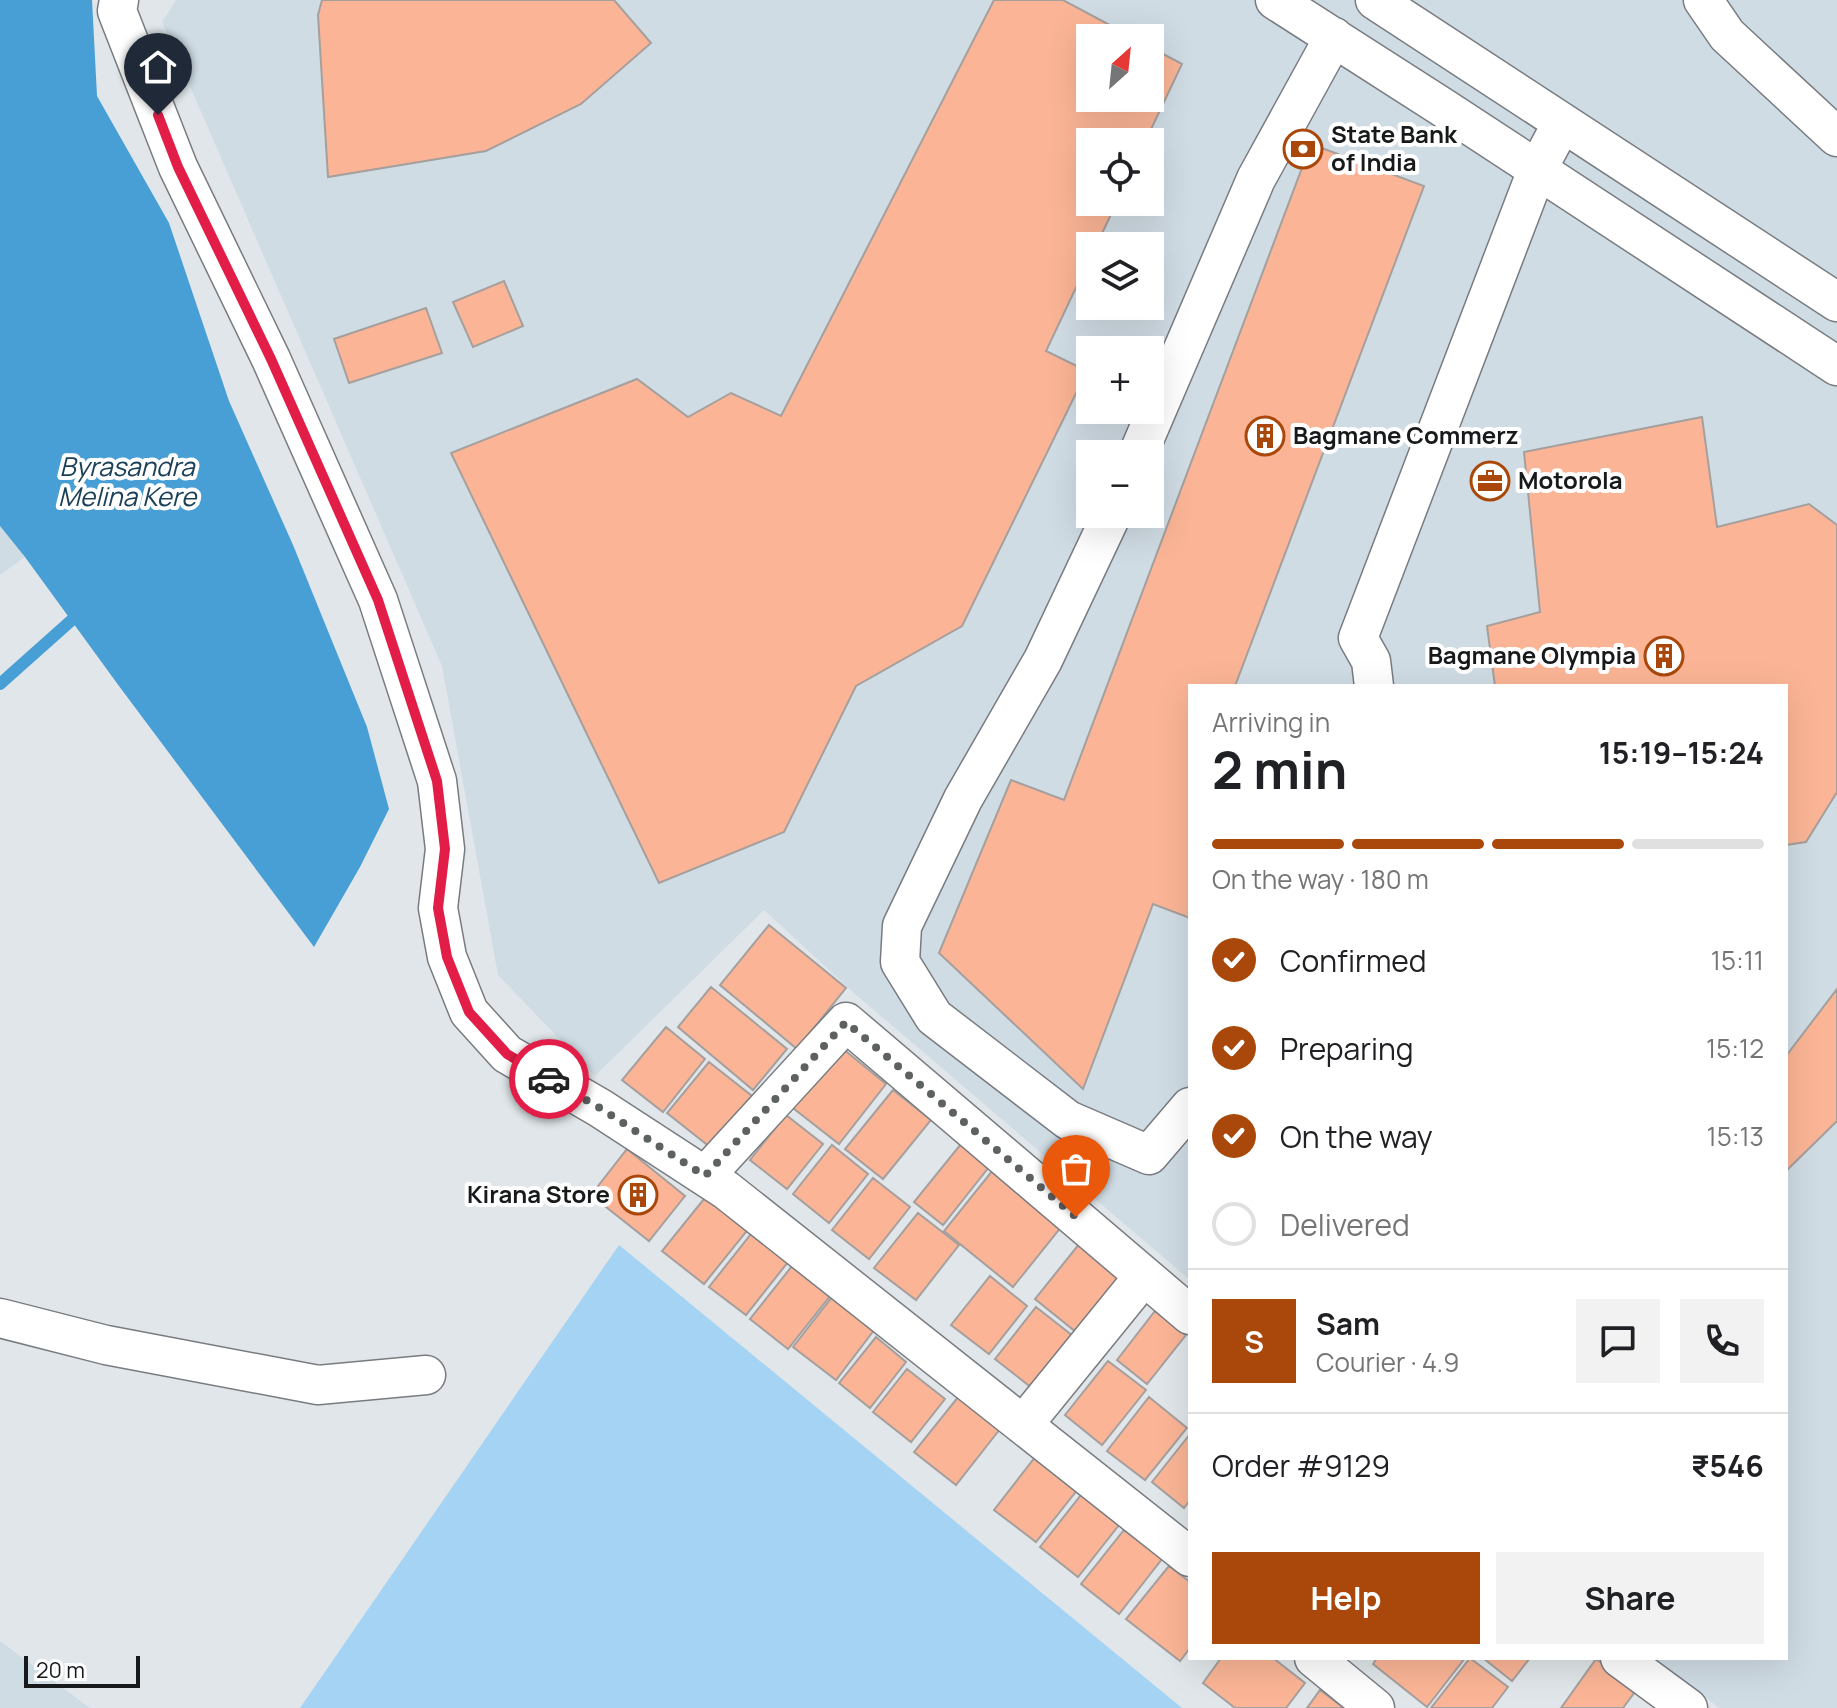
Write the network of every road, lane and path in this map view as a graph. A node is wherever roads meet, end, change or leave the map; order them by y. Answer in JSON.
{"nodes":[{"id":1,"x":119,"y":0,"type":"edge"},
{"id":2,"x":1275,"y":0,"type":"edge"},
{"id":3,"x":1375,"y":0,"type":"edge"},
{"id":4,"x":1703,"y":0,"type":"edge"},
{"id":5,"x":1334,"y":37,"type":"junction"},
{"id":6,"x":1562,"y":123,"type":"junction"},
{"id":7,"x":1837,"y":137,"type":"edge"},
{"id":8,"x":1537,"y":170,"type":"junction"},
{"id":9,"x":1837,"y":302,"type":"edge"},
{"id":10,"x":1837,"y":366,"type":"edge"},
{"id":11,"x":1144,"y":440,"type":"edge"},
{"id":12,"x":1105,"y":528,"type":"edge"},
{"id":13,"x":1374,"y":684,"type":"edge"},
{"id":14,"x":1188,"y":1109,"type":"edge"},
{"id":15,"x":705,"y":1176,"type":"junction"},
{"id":16,"x":1144,"y":1276,"type":"junction"},
{"id":17,"x":1188,"y":1313,"type":"edge"},
{"id":18,"x":0,"y":1318,"type":"edge"},
{"id":19,"x":426,"y":1375,"type":"dead end"},
{"id":20,"x":1023,"y":1425,"type":"junction"},
{"id":21,"x":1188,"y":1555,"type":"edge"},
{"id":22,"x":1316,"y":1660,"type":"edge"},
{"id":23,"x":1623,"y":1660,"type":"edge"},
{"id":24,"x":1375,"y":1708,"type":"edge"},
{"id":25,"x":1688,"y":1708,"type":"edge"}],
"edges":[{"from":1,"to":15,"type":"street"},
{"from":2,"to":5,"type":"street"},
{"from":3,"to":6,"type":"street"},
{"from":4,"to":7,"type":"street"},
{"from":5,"to":8,"type":"street"},
{"from":5,"to":11,"type":"street"},
{"from":6,"to":8,"type":"street"},
{"from":6,"to":9,"type":"street"},
{"from":8,"to":10,"type":"street"},
{"from":8,"to":13,"type":"street"},
{"from":12,"to":14,"type":"street"},
{"from":15,"to":16,"type":"street"},
{"from":15,"to":20,"type":"street"},
{"from":16,"to":17,"type":"street"},
{"from":16,"to":20,"type":"street"},
{"from":18,"to":19,"type":"street"},
{"from":20,"to":21,"type":"street"},
{"from":22,"to":24,"type":"street"},
{"from":23,"to":25,"type":"street"}]}
